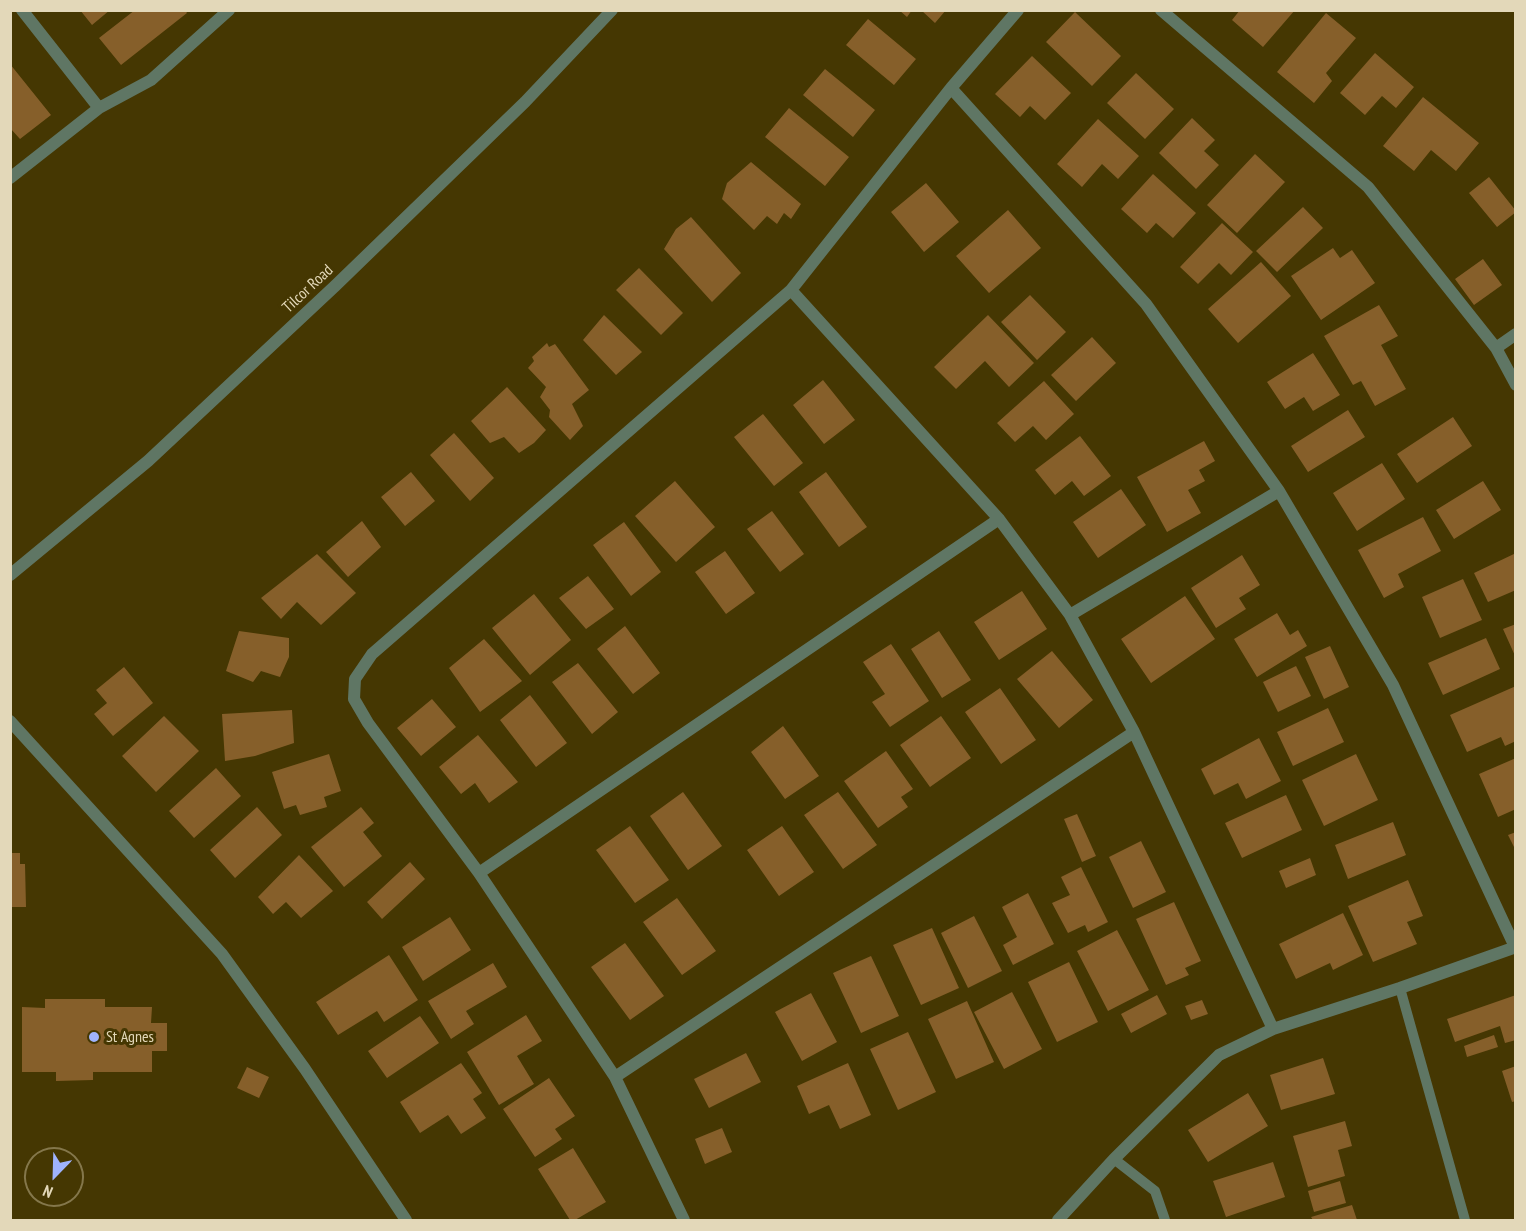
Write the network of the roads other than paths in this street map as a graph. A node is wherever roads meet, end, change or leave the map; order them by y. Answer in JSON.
{"nodes":[{"id":1,"x":22,"y":10,"type":"edge"},
{"id":2,"x":229,"y":10,"type":"edge"},
{"id":3,"x":612,"y":10,"type":"edge"},
{"id":4,"x":1018,"y":10,"type":"edge"},
{"id":5,"x":1161,"y":10,"type":"edge"},
{"id":6,"x":951,"y":88,"type":"junction"},
{"id":7,"x":99,"y":108,"type":"junction"},
{"id":8,"x":10,"y":178,"type":"edge"},
{"id":9,"x":791,"y":290,"type":"junction"},
{"id":10,"x":1515,"y":334,"type":"edge"},
{"id":11,"x":1496,"y":348,"type":"junction"},
{"id":12,"x":1515,"y":385,"type":"edge"},
{"id":13,"x":1279,"y":491,"type":"junction"},
{"id":14,"x":999,"y":519,"type":"junction"},
{"id":15,"x":10,"y":575,"type":"edge"},
{"id":16,"x":1070,"y":615,"type":"junction"},
{"id":17,"x":10,"y":721,"type":"edge"},
{"id":18,"x":1134,"y":732,"type":"junction"},
{"id":19,"x":479,"y":873,"type":"junction"},
{"id":20,"x":1515,"y":947,"type":"edge"},
{"id":21,"x":1400,"y":988,"type":"junction"},
{"id":22,"x":1273,"y":1029,"type":"junction"},
{"id":23,"x":615,"y":1077,"type":"junction"},
{"id":24,"x":1114,"y":1159,"type":"junction"},
{"id":25,"x":406,"y":1221,"type":"edge"},
{"id":26,"x":684,"y":1221,"type":"edge"},
{"id":27,"x":1058,"y":1221,"type":"edge"},
{"id":28,"x":1165,"y":1221,"type":"edge"},
{"id":29,"x":1465,"y":1221,"type":"edge"}],
"edges":[{"from":1,"to":7,"type":"street"},
{"from":2,"to":7,"type":"street"},
{"from":3,"to":15,"type":"street","name":"Tilcor Road"},
{"from":4,"to":6,"type":"street"},
{"from":5,"to":11,"type":"street"},
{"from":6,"to":9,"type":"street"},
{"from":6,"to":13,"type":"street"},
{"from":7,"to":8,"type":"street"},
{"from":9,"to":14,"type":"street"},
{"from":9,"to":19,"type":"street"},
{"from":10,"to":11,"type":"street"},
{"from":11,"to":12,"type":"street"},
{"from":13,"to":16,"type":"street"},
{"from":13,"to":20,"type":"street"},
{"from":14,"to":16,"type":"street"},
{"from":14,"to":19,"type":"street"},
{"from":16,"to":18,"type":"street"},
{"from":17,"to":25,"type":"street"},
{"from":18,"to":22,"type":"street"},
{"from":18,"to":23,"type":"street"},
{"from":19,"to":23,"type":"street"},
{"from":20,"to":21,"type":"street"},
{"from":21,"to":22,"type":"street"},
{"from":21,"to":29,"type":"lane"},
{"from":22,"to":24,"type":"street"},
{"from":23,"to":26,"type":"street"},
{"from":24,"to":27,"type":"street"},
{"from":24,"to":28,"type":"lane"}]}
